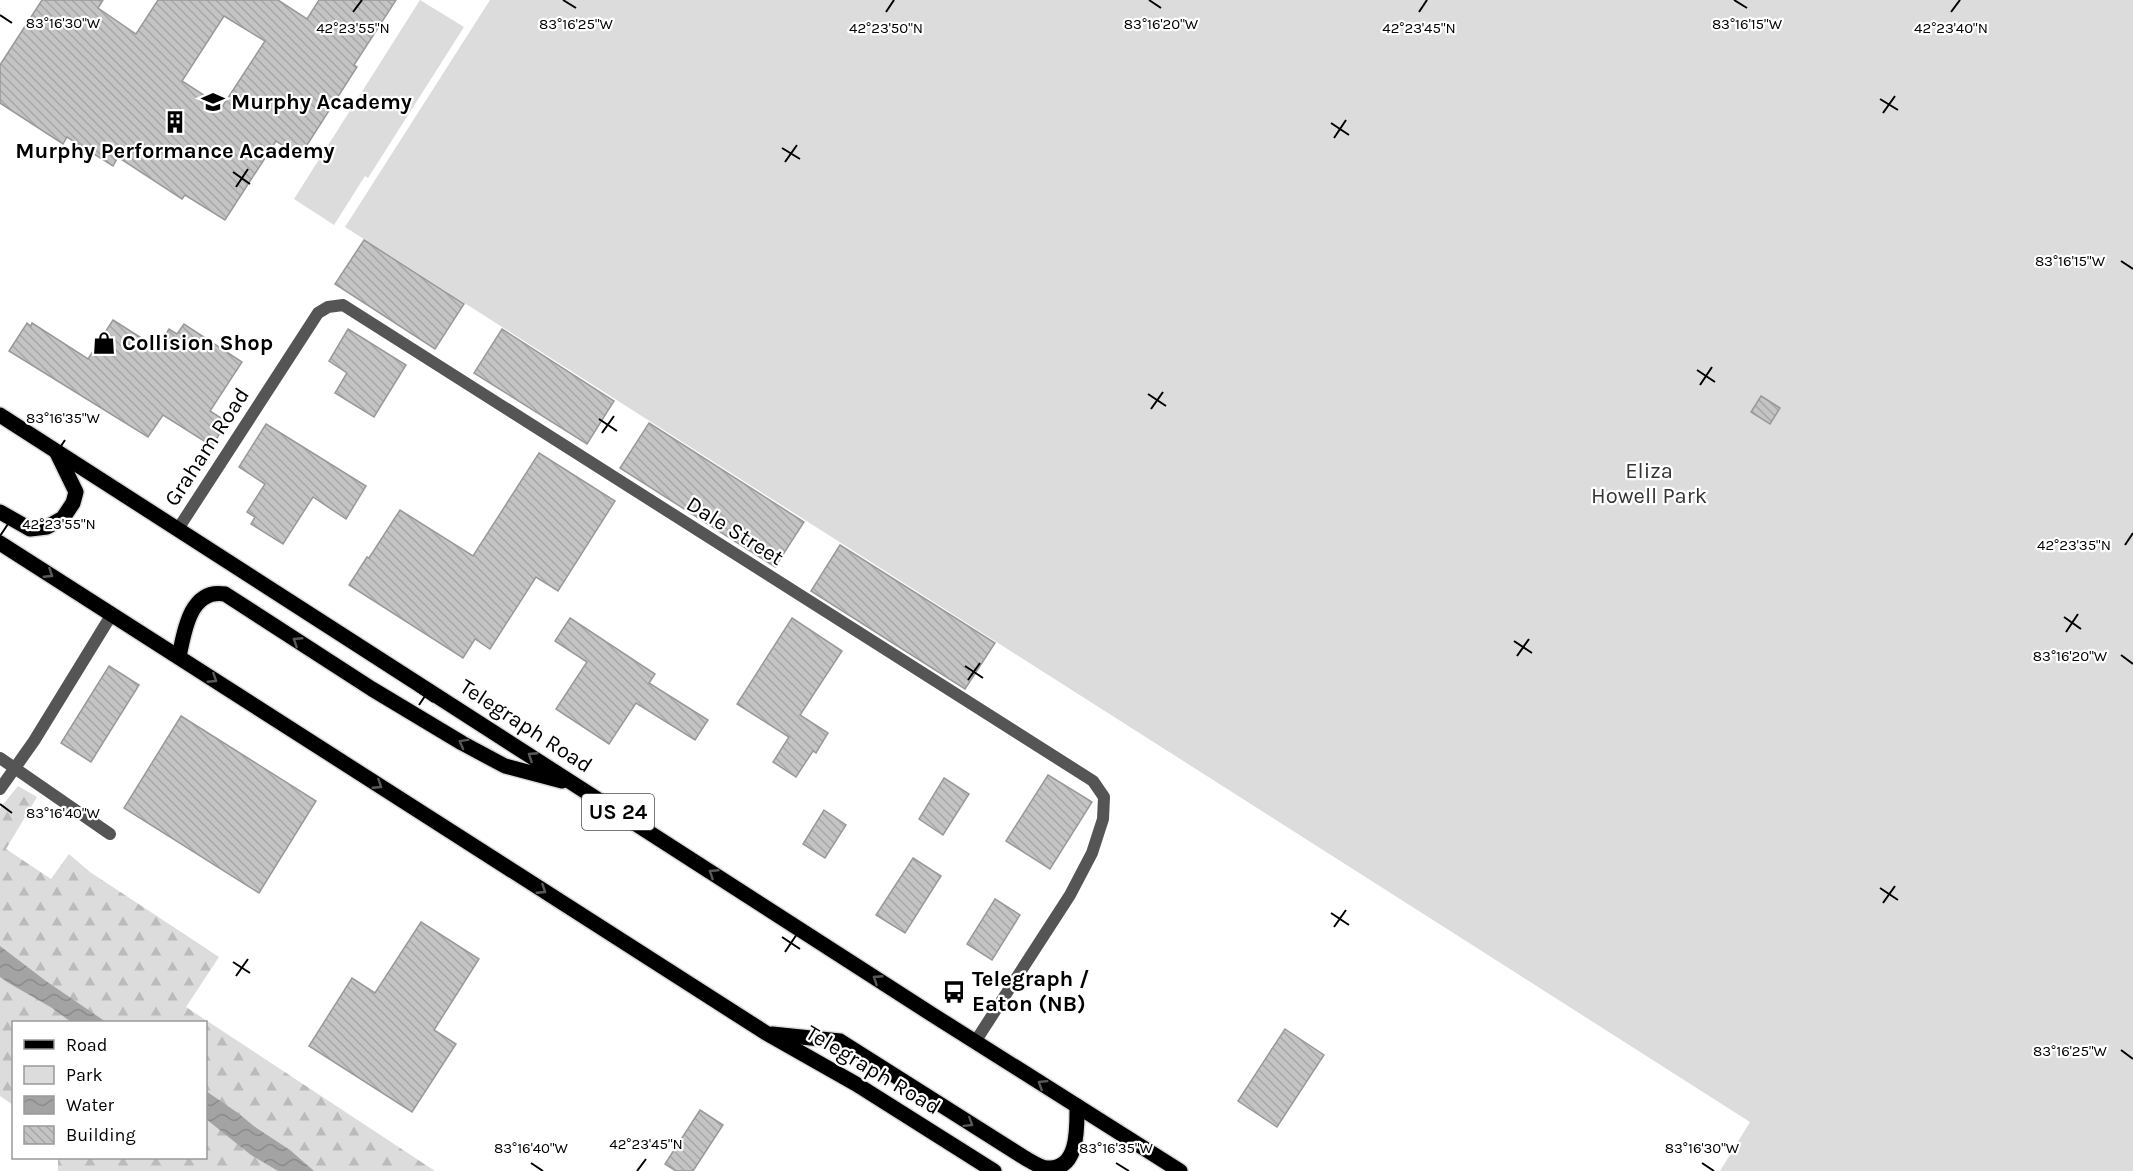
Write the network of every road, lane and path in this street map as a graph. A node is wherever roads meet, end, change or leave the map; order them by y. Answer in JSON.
{"nodes":[{"id":1,"x":328,"y":307,"type":"joint"},
{"id":2,"x":0,"y":416,"type":"edge"},
{"id":3,"x":57,"y":453,"type":"junction"},
{"id":4,"x":0,"y":512,"type":"edge"},
{"id":5,"x":178,"y":529,"type":"junction"},
{"id":6,"x":0,"y":543,"type":"edge"},
{"id":7,"x":112,"y":614,"type":"junction"},
{"id":8,"x":179,"y":657,"type":"junction"},
{"id":9,"x":0,"y":758,"type":"edge"},
{"id":10,"x":15,"y":768,"type":"junction"},
{"id":11,"x":576,"y":785,"type":"junction"},
{"id":12,"x":0,"y":789,"type":"edge"},
{"id":13,"x":110,"y":834,"type":"dead end"},
{"id":14,"x":766,"y":1033,"type":"junction"},
{"id":15,"x":975,"y":1042,"type":"junction"},
{"id":16,"x":1077,"y":1106,"type":"junction"},
{"id":17,"x":994,"y":1171,"type":"edge"},
{"id":18,"x":1180,"y":1171,"type":"edge"}],
"edges":[{"from":1,"to":5,"type":"street","name":"Graham Road"},
{"from":1,"to":15,"type":"street","name":"Dale Street"},
{"from":2,"to":3,"type":"main road","name":"Telegraph Road","number":"US 24"},
{"from":3,"to":4,"type":"main road"},
{"from":3,"to":5,"type":"main road","name":"Telegraph Road","number":"US 24"},
{"from":11,"to":5,"type":"main road","name":"Telegraph Road","number":"US 24","one_way":true},
{"from":6,"to":7,"type":"main road","name":"Telegraph Road","one_way":true},
{"from":7,"to":8,"type":"main road","name":"Telegraph Road"},
{"from":7,"to":10,"type":"street"},
{"from":11,"to":8,"type":"main road","one_way":true},
{"from":8,"to":14,"type":"main road","name":"Telegraph Road","one_way":true},
{"from":9,"to":10,"type":"street"},
{"from":10,"to":12,"type":"street"},
{"from":10,"to":13,"type":"street"},
{"from":15,"to":11,"type":"main road","name":"Telegraph Road","number":"US 24","one_way":true},
{"from":14,"to":16,"type":"main road","one_way":true},
{"from":14,"to":17,"type":"main road","name":"Telegraph Road"},
{"from":16,"to":15,"type":"main road","name":"Telegraph Road","number":"US 24","one_way":true},
{"from":16,"to":18,"type":"main road","name":"Telegraph Road","number":"US 24"}]}
